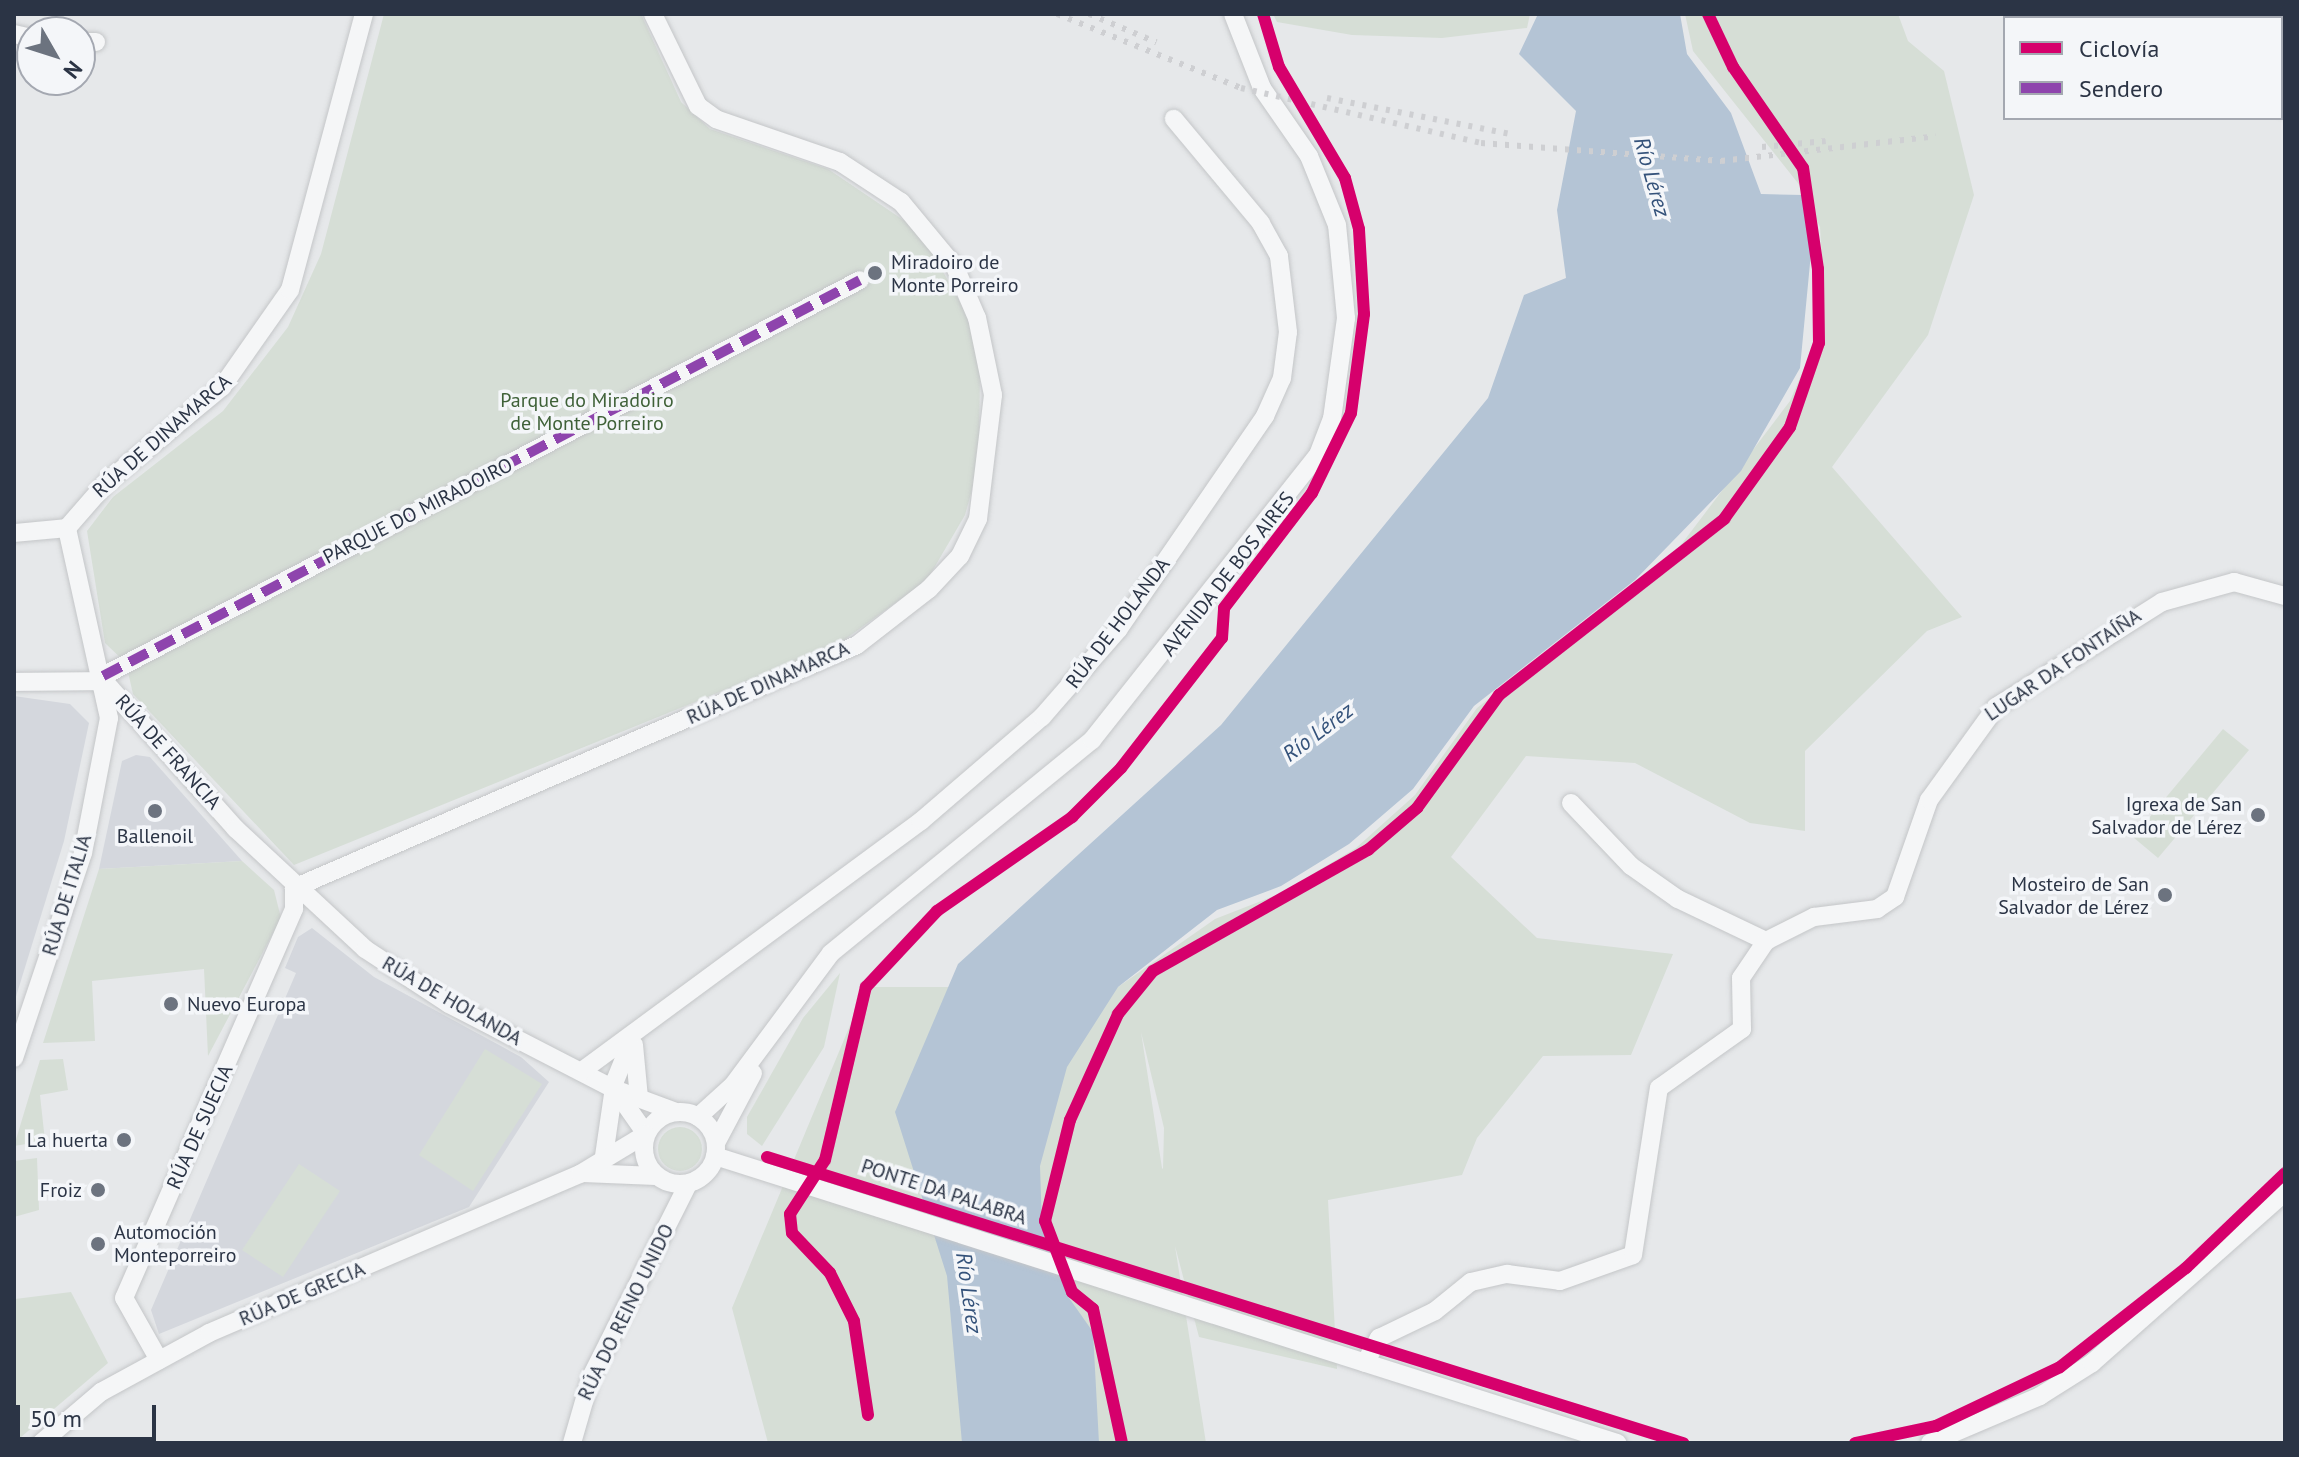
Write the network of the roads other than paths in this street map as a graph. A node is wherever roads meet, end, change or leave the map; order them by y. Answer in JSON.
{"nodes":[{"id":1,"x":364,"y":14,"type":"edge"},
{"id":2,"x":653,"y":14,"type":"edge"},
{"id":3,"x":1233,"y":14,"type":"edge"},
{"id":4,"x":1174,"y":119,"type":"dead end"},
{"id":5,"x":860,"y":280,"type":"dead end"},
{"id":6,"x":67,"y":528,"type":"junction"},
{"id":7,"x":14,"y":533,"type":"edge"},
{"id":8,"x":2285,"y":596,"type":"edge"},
{"id":9,"x":104,"y":678,"type":"junction"},
{"id":10,"x":14,"y":682,"type":"edge"},
{"id":11,"x":1571,"y":803,"type":"dead end"},
{"id":12,"x":294,"y":888,"type":"junction"},
{"id":13,"x":1766,"y":941,"type":"junction"},
{"id":14,"x":789,"y":1007,"type":"junction"},
{"id":15,"x":635,"y":1039,"type":"junction"},
{"id":16,"x":14,"y":1058,"type":"edge"},
{"id":17,"x":582,"y":1071,"type":"junction"},
{"id":18,"x":614,"y":1089,"type":"junction"},
{"id":19,"x":639,"y":1098,"type":"junction"},
{"id":20,"x":676,"y":1112,"type":"junction"},
{"id":21,"x":698,"y":1117,"type":"junction"},
{"id":22,"x":646,"y":1134,"type":"junction"},
{"id":23,"x":716,"y":1149,"type":"junction"},
{"id":24,"x":604,"y":1156,"type":"junction"},
{"id":25,"x":580,"y":1174,"type":"junction"},
{"id":26,"x":656,"y":1176,"type":"junction"},
{"id":27,"x":688,"y":1184,"type":"junction"},
{"id":28,"x":2285,"y":1192,"type":"edge"},
{"id":29,"x":159,"y":1360,"type":"junction"},
{"id":30,"x":1365,"y":1363,"type":"junction"},
{"id":31,"x":41,"y":1443,"type":"edge"},
{"id":32,"x":572,"y":1443,"type":"edge"},
{"id":33,"x":1617,"y":1443,"type":"edge"},
{"id":34,"x":1930,"y":1443,"type":"edge"}],
"edges":[{"from":1,"to":6,"type":"street","name":"RÚA DE DINAMARCA"},
{"from":2,"to":12,"type":"street","name":"RÚA DE DINAMARCA"},
{"from":3,"to":14,"type":"street","name":"AVENIDA DE BOS AIRES"},
{"from":4,"to":15,"type":"street","name":"RÚA DE HOLANDA"},
{"from":5,"to":9,"type":"street","name":"PARQUE DO MIRADOIRO"},
{"from":6,"to":7,"type":"street"},
{"from":6,"to":9,"type":"street"},
{"from":8,"to":13,"type":"street","name":"LUGAR DA FONTAÍÑA"},
{"from":9,"to":10,"type":"street","name":"RÚA DE FRANCIA"},
{"from":9,"to":12,"type":"street","name":"RÚA DE FRANCIA"},
{"from":9,"to":16,"type":"street","name":"RÚA DE ITALIA"},
{"from":11,"to":13,"type":"street"},
{"from":12,"to":17,"type":"street","name":"RÚA DE HOLANDA"},
{"from":12,"to":29,"type":"street","name":"RÚA DE SUECIA"},
{"from":13,"to":30,"type":"street","name":"LUGAR DA FONTAÍÑA"},
{"from":14,"to":21,"type":"street","name":"AVENIDA DE BOS AIRES"},
{"from":14,"to":23,"type":"street","name":"AVENIDA DE BOS AIRES"},
{"from":15,"to":17,"type":"street","name":"RÚA DE HOLANDA"},
{"from":15,"to":18,"type":"street","name":"RÚA DE HOLANDA"},
{"from":15,"to":19,"type":"street"},
{"from":17,"to":18,"type":"street","name":"RÚA DE HOLANDA"},
{"from":18,"to":19,"type":"street","name":"RÚA DE HOLANDA"},
{"from":18,"to":22,"type":"street","name":"RÚA DE HOLANDA"},
{"from":18,"to":24,"type":"street"},
{"from":19,"to":20,"type":"street","name":"RÚA DE HOLANDA"},
{"from":20,"to":21,"type":"street"},
{"from":20,"to":22,"type":"street"},
{"from":21,"to":23,"type":"street"},
{"from":22,"to":24,"type":"street","name":"RÚA DE GRECIA"},
{"from":22,"to":26,"type":"street"},
{"from":23,"to":27,"type":"street"},
{"from":23,"to":30,"type":"street","name":"PONTE DA PALABRA"},
{"from":24,"to":25,"type":"street","name":"RÚA DE GRECIA"},
{"from":25,"to":26,"type":"street","name":"RÚA DE GRECIA"},
{"from":25,"to":29,"type":"street","name":"RÚA DE GRECIA"},
{"from":26,"to":27,"type":"street"},
{"from":27,"to":32,"type":"street","name":"RÚA DO REINO UNIDO"},
{"from":28,"to":34,"type":"street"},
{"from":29,"to":31,"type":"street","name":"RÚA DE GRECIA"},
{"from":30,"to":33,"type":"street","name":"PONTE DA PALABRA"}]}
